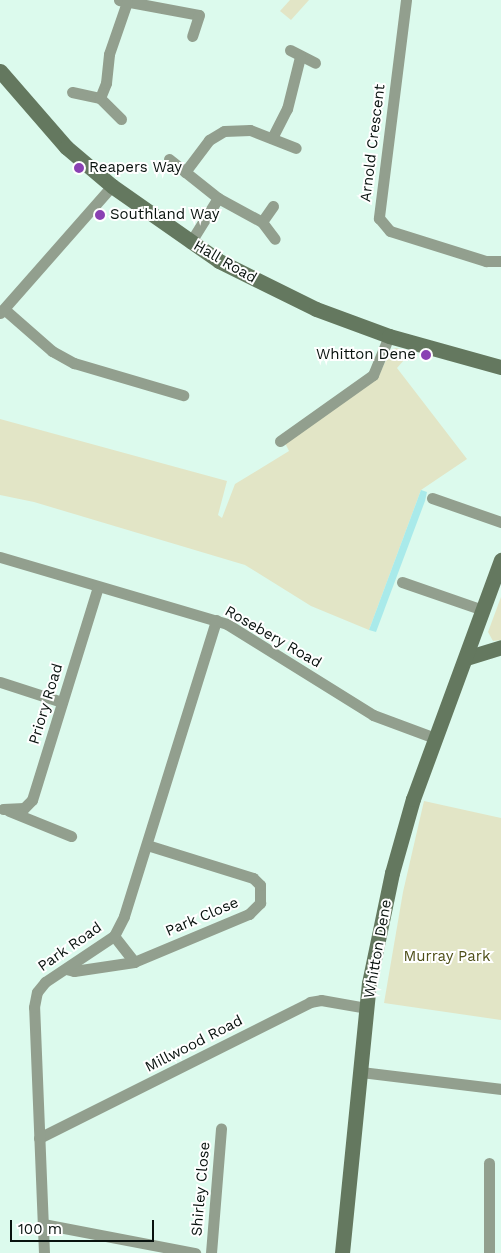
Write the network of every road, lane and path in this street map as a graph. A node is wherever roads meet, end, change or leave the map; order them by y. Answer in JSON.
{"nodes":[{"id":1,"x":406,"y":0,"type":"edge"},
{"id":2,"x":123,"y":1,"type":"edge"},
{"id":3,"x":192,"y":36,"type":"dead end"},
{"id":4,"x":290,"y":50,"type":"dead end"},
{"id":5,"x":300,"y":57,"type":"junction"},
{"id":6,"x":315,"y":63,"type":"dead end"},
{"id":7,"x":0,"y":71,"type":"edge"},
{"id":8,"x":72,"y":92,"type":"dead end"},
{"id":9,"x":100,"y":98,"type":"junction"},
{"id":10,"x":121,"y":119,"type":"dead end"},
{"id":11,"x":272,"y":138,"type":"junction"},
{"id":12,"x":296,"y":148,"type":"dead end"},
{"id":13,"x":168,"y":159,"type":"dead end"},
{"id":14,"x":185,"y":172,"type":"junction"},
{"id":15,"x":112,"y":186,"type":"junction"},
{"id":16,"x":218,"y":198,"type":"junction"},
{"id":17,"x":273,"y":206,"type":"dead end"},
{"id":18,"x":262,"y":222,"type":"junction"},
{"id":19,"x":275,"y":239,"type":"dead end"},
{"id":20,"x":190,"y":243,"type":"junction"},
{"id":21,"x":501,"y":262,"type":"edge"},
{"id":22,"x":2,"y":311,"type":"edge"},
{"id":23,"x":389,"y":336,"type":"junction"},
{"id":24,"x":501,"y":367,"type":"edge"},
{"id":25,"x":183,"y":395,"type":"dead end"},
{"id":26,"x":280,"y":441,"type":"dead end"},
{"id":27,"x":432,"y":498,"type":"dead end"},
{"id":28,"x":501,"y":522,"type":"edge"},
{"id":29,"x":0,"y":557,"type":"edge"},
{"id":30,"x":501,"y":560,"type":"edge"},
{"id":31,"x":402,"y":582,"type":"dead end"},
{"id":32,"x":98,"y":587,"type":"junction"},
{"id":33,"x":484,"y":610,"type":"junction"},
{"id":34,"x":216,"y":620,"type":"junction"},
{"id":35,"x":501,"y":647,"type":"edge"},
{"id":36,"x":466,"y":658,"type":"junction"},
{"id":37,"x":0,"y":682,"type":"edge"},
{"id":38,"x":62,"y":702,"type":"junction"},
{"id":39,"x":435,"y":738,"type":"junction"},
{"id":40,"x":2,"y":808,"type":"edge"},
{"id":41,"x":71,"y":836,"type":"dead end"},
{"id":42,"x":147,"y":845,"type":"junction"},
{"id":43,"x":114,"y":936,"type":"junction"},
{"id":44,"x":134,"y":962,"type":"junction"},
{"id":45,"x":66,"y":969,"type":"junction"},
{"id":46,"x":367,"y":1008,"type":"junction"},
{"id":47,"x":361,"y":1072,"type":"junction"},
{"id":48,"x":501,"y":1089,"type":"edge"},
{"id":49,"x":221,"y":1128,"type":"dead end"},
{"id":50,"x":39,"y":1138,"type":"junction"},
{"id":51,"x":489,"y":1163,"type":"dead end"},
{"id":52,"x":43,"y":1224,"type":"junction"},
{"id":53,"x":44,"y":1253,"type":"edge"},
{"id":54,"x":195,"y":1253,"type":"edge"},
{"id":55,"x":211,"y":1253,"type":"edge"},
{"id":56,"x":342,"y":1253,"type":"edge"},
{"id":57,"x":489,"y":1253,"type":"edge"}],
"edges":[{"from":1,"to":21,"type":"street","name":"Arnold Crescent"},
{"from":2,"to":3,"type":"street"},
{"from":2,"to":9,"type":"street"},
{"from":4,"to":5,"type":"street"},
{"from":5,"to":6,"type":"street"},
{"from":5,"to":11,"type":"street"},
{"from":7,"to":15,"type":"street","name":"Hall Road"},
{"from":8,"to":9,"type":"street"},
{"from":9,"to":10,"type":"street"},
{"from":11,"to":12,"type":"street"},
{"from":11,"to":14,"type":"street"},
{"from":13,"to":14,"type":"street"},
{"from":14,"to":16,"type":"street"},
{"from":15,"to":20,"type":"street","name":"Hall Road"},
{"from":15,"to":22,"type":"street"},
{"from":16,"to":18,"type":"street"},
{"from":16,"to":20,"type":"street"},
{"from":17,"to":18,"type":"street"},
{"from":18,"to":19,"type":"street"},
{"from":20,"to":23,"type":"street","name":"Hall Road"},
{"from":22,"to":25,"type":"street"},
{"from":23,"to":24,"type":"street","name":"Hall Road"},
{"from":23,"to":26,"type":"street"},
{"from":27,"to":28,"type":"street"},
{"from":29,"to":32,"type":"street","name":"Rosebery Road"},
{"from":30,"to":33,"type":"street","name":"Whitton Dene"},
{"from":31,"to":33,"type":"street"},
{"from":32,"to":34,"type":"street","name":"Rosebery Road"},
{"from":32,"to":38,"type":"street","name":"Priory Road"},
{"from":33,"to":36,"type":"street","name":"Whitton Dene"},
{"from":34,"to":39,"type":"street","name":"Rosebery Road"},
{"from":34,"to":42,"type":"street","name":"Park Road"},
{"from":35,"to":36,"type":"street"},
{"from":36,"to":39,"type":"street","name":"Whitton Dene"},
{"from":37,"to":38,"type":"street"},
{"from":38,"to":40,"type":"street","name":"Priory Road"},
{"from":39,"to":46,"type":"street","name":"Whitton Dene"},
{"from":40,"to":41,"type":"street"},
{"from":42,"to":43,"type":"street","name":"Park Road"},
{"from":42,"to":44,"type":"street","name":"Park Close"},
{"from":43,"to":44,"type":"street"},
{"from":43,"to":45,"type":"street","name":"Park Road"},
{"from":44,"to":45,"type":"street","name":"Park Close"},
{"from":45,"to":50,"type":"street","name":"Park Road"},
{"from":46,"to":47,"type":"street","name":"Whitton Dene"},
{"from":46,"to":50,"type":"street","name":"Millwood Road"},
{"from":47,"to":48,"type":"street"},
{"from":47,"to":56,"type":"street","name":"Whitton Dene"},
{"from":49,"to":55,"type":"street","name":"Shirley Close"},
{"from":50,"to":52,"type":"street","name":"Park Road"},
{"from":51,"to":57,"type":"street"},
{"from":52,"to":53,"type":"street","name":"Park Road"},
{"from":52,"to":54,"type":"street"}]}
